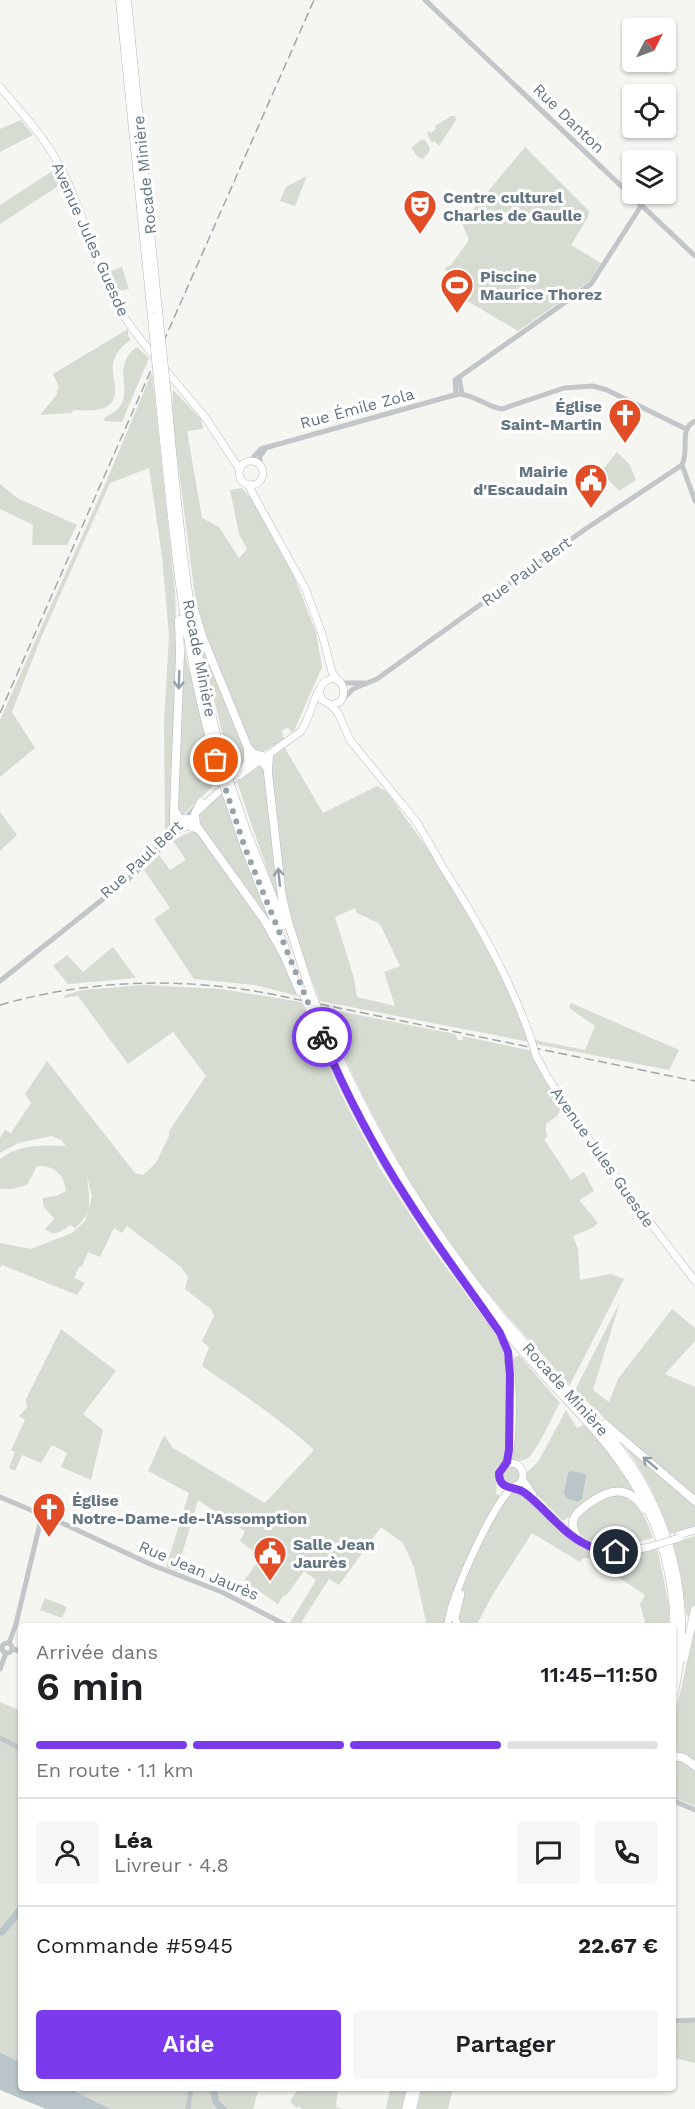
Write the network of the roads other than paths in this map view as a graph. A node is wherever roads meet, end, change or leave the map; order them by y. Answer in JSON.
{"nodes":[{"id":1,"x":120,"y":0,"type":"edge"},
{"id":2,"x":127,"y":0,"type":"edge"},
{"id":3,"x":425,"y":0,"type":"edge"},
{"id":4,"x":0,"y":87,"type":"edge"},
{"id":5,"x":641,"y":206,"type":"junction"},
{"id":6,"x":695,"y":256,"type":"edge"},
{"id":7,"x":155,"y":314,"type":"junction"},
{"id":8,"x":459,"y":395,"type":"junction"},
{"id":9,"x":163,"y":399,"type":"junction"},
{"id":10,"x":695,"y":421,"type":"edge"},
{"id":11,"x":686,"y":429,"type":"junction"},
{"id":12,"x":266,"y":447,"type":"junction"},
{"id":13,"x":226,"y":448,"type":"junction"},
{"id":14,"x":248,"y":462,"type":"junction"},
{"id":15,"x":260,"y":465,"type":"junction"},
{"id":16,"x":682,"y":465,"type":"junction"},
{"id":17,"x":240,"y":470,"type":"junction"},
{"id":18,"x":259,"y":483,"type":"junction"},
{"id":19,"x":248,"y":485,"type":"junction"},
{"id":20,"x":695,"y":501,"type":"edge"},
{"id":21,"x":260,"y":506,"type":"junction"},
{"id":22,"x":182,"y":555,"type":"junction"},
{"id":23,"x":178,"y":580,"type":"junction"},
{"id":24,"x":327,"y":652,"type":"junction"},
{"id":25,"x":339,"y":682,"type":"junction"},
{"id":26,"x":372,"y":682,"type":"junction"},
{"id":27,"x":323,"y":683,"type":"junction"},
{"id":28,"x":320,"y":691,"type":"junction"},
{"id":29,"x":343,"y":699,"type":"junction"},
{"id":30,"x":328,"y":704,"type":"junction"},
{"id":31,"x":310,"y":711,"type":"junction"},
{"id":32,"x":248,"y":748,"type":"junction"},
{"id":33,"x":357,"y":750,"type":"junction"},
{"id":34,"x":259,"y":759,"type":"junction"},
{"id":35,"x":223,"y":771,"type":"junction"},
{"id":36,"x":240,"y":775,"type":"junction"},
{"id":37,"x":201,"y":802,"type":"junction"},
{"id":38,"x":174,"y":810,"type":"junction"},
{"id":39,"x":185,"y":822,"type":"junction"},
{"id":40,"x":200,"y":831,"type":"junction"},
{"id":41,"x":0,"y":981,"type":"edge"},
{"id":42,"x":305,"y":992,"type":"junction"},
{"id":43,"x":312,"y":1009,"type":"junction"},
{"id":44,"x":695,"y":1281,"type":"edge"},
{"id":45,"x":467,"y":1285,"type":"junction"},
{"id":46,"x":564,"y":1387,"type":"junction"},
{"id":47,"x":506,"y":1464,"type":"junction"},
{"id":48,"x":523,"y":1480,"type":"junction"},
{"id":49,"x":501,"y":1484,"type":"junction"},
{"id":50,"x":513,"y":1488,"type":"junction"},
{"id":51,"x":0,"y":1497,"type":"edge"},
{"id":52,"x":695,"y":1501,"type":"edge"},
{"id":53,"x":493,"y":1511,"type":"junction"},
{"id":54,"x":42,"y":1515,"type":"junction"},
{"id":55,"x":695,"y":1532,"type":"edge"},
{"id":56,"x":576,"y":1535,"type":"junction"},
{"id":57,"x":648,"y":1545,"type":"junction"},
{"id":58,"x":664,"y":1554,"type":"junction"},
{"id":59,"x":473,"y":1556,"type":"junction"},
{"id":60,"x":695,"y":1610,"type":"edge"},
{"id":61,"x":282,"y":1623,"type":"edge"},
{"id":62,"x":447,"y":1623,"type":"edge"},
{"id":63,"x":457,"y":1623,"type":"edge"},
{"id":64,"x":674,"y":1623,"type":"edge"},
{"id":65,"x":10,"y":1646,"type":"junction"},
{"id":66,"x":18,"y":1650,"type":"edge"},
{"id":67,"x":6,"y":1653,"type":"junction"},
{"id":68,"x":0,"y":1669,"type":"edge"},
{"id":69,"x":676,"y":1680,"type":"edge"},
{"id":70,"x":676,"y":1691,"type":"edge"},
{"id":71,"x":0,"y":1738,"type":"edge"},
{"id":72,"x":18,"y":1747,"type":"edge"},
{"id":73,"x":676,"y":1756,"type":"edge"},
{"id":74,"x":695,"y":1766,"type":"edge"},
{"id":75,"x":676,"y":1804,"type":"edge"},
{"id":76,"x":695,"y":1810,"type":"edge"},
{"id":77,"x":695,"y":2020,"type":"edge"},
{"id":78,"x":676,"y":2021,"type":"edge"},
{"id":79,"x":191,"y":2091,"type":"edge"},
{"id":80,"x":410,"y":2091,"type":"edge"},
{"id":81,"x":416,"y":2091,"type":"edge"},
{"id":82,"x":188,"y":2109,"type":"edge"},
{"id":83,"x":406,"y":2109,"type":"edge"},
{"id":84,"x":412,"y":2109,"type":"edge"}],
"edges":[{"from":1,"to":7,"type":"highway","name":"Rocade Minière"},
{"from":2,"to":7,"type":"highway","name":"Rocade Minière"},
{"from":3,"to":5,"type":"street","name":"Rue Danton"},
{"from":4,"to":13,"type":"main road","name":"Avenue Jules Guesde"},
{"from":5,"to":6,"type":"street","name":"Rue Danton"},
{"from":5,"to":8,"type":"street"},
{"from":7,"to":9,"type":"highway","name":"Rocade Minière","bridge":true},
{"from":8,"to":11,"type":"street"},
{"from":8,"to":12,"type":"street","name":"Rue Émile Zola"},
{"from":9,"to":22,"type":"highway","name":"Rocade Minière"},
{"from":9,"to":23,"type":"highway","name":"Rocade Minière"},
{"from":10,"to":11,"type":"street"},
{"from":11,"to":16,"type":"street"},
{"from":12,"to":14,"type":"street","name":"Rue Émile Zola"},
{"from":12,"to":15,"type":"street"},
{"from":13,"to":14,"type":"main road","name":"Avenue Jules Guesde"},
{"from":13,"to":17,"type":"main road","name":"Avenue Jules Guesde"},
{"from":14,"to":15,"type":"main road"},
{"from":14,"to":17,"type":"main road"},
{"from":15,"to":18,"type":"main road"},
{"from":16,"to":20,"type":"street"},
{"from":16,"to":26,"type":"street","name":"Rue Paul Bert"},
{"from":17,"to":19,"type":"main road"},
{"from":18,"to":19,"type":"main road"},
{"from":18,"to":21,"type":"main road"},
{"from":19,"to":21,"type":"main road"},
{"from":21,"to":24,"type":"main road"},
{"from":22,"to":32,"type":"highway"},
{"from":22,"to":35,"type":"highway","name":"Rocade Minière"},
{"from":23,"to":35,"type":"highway","name":"Rocade Minière"},
{"from":23,"to":38,"type":"highway","one_way":true},
{"from":24,"to":25,"type":"main road"},
{"from":24,"to":27,"type":"main road"},
{"from":25,"to":26,"type":"street"},
{"from":25,"to":27,"type":"main road"},
{"from":25,"to":29,"type":"main road"},
{"from":26,"to":29,"type":"street","name":"Rue Paul Bert"},
{"from":27,"to":28,"type":"main road"},
{"from":28,"to":30,"type":"main road"},
{"from":28,"to":31,"type":"main road","name":"Rue Paul Bert"},
{"from":29,"to":30,"type":"main road"},
{"from":29,"to":33,"type":"main road","name":"Avenue Jules Guesde"},
{"from":30,"to":31,"type":"main road"},
{"from":30,"to":33,"type":"main road","name":"Avenue Jules Guesde"},
{"from":31,"to":34,"type":"main road","name":"Rue Paul Bert"},
{"from":32,"to":34,"type":"highway"},
{"from":32,"to":34,"type":"highway"},
{"from":33,"to":44,"type":"main road","name":"Avenue Jules Guesde","bridge":true},
{"from":34,"to":36,"type":"highway"},
{"from":34,"to":36,"type":"main road","name":"Rue Paul Bert"},
{"from":34,"to":37,"type":"main road","name":"Rue Paul Bert"},
{"from":42,"to":34,"type":"highway","one_way":true},
{"from":35,"to":42,"type":"highway","name":"Rocade Minière","bridge":true},
{"from":36,"to":39,"type":"main road","name":"Rue Paul Bert"},
{"from":37,"to":39,"type":"highway"},
{"from":37,"to":39,"type":"street","name":"Rue Paul Bert"},
{"from":38,"to":39,"type":"highway"},
{"from":38,"to":39,"type":"highway"},
{"from":39,"to":40,"type":"highway"},
{"from":39,"to":40,"type":"highway"},
{"from":39,"to":41,"type":"street","name":"Rue Paul Bert"},
{"from":40,"to":42,"type":"highway"},
{"from":42,"to":43,"type":"highway","name":"Rocade Minière","bridge":true},
{"from":43,"to":45,"type":"highway","name":"Rocade Minière"},
{"from":43,"to":46,"type":"highway","name":"Rocade Minière"},
{"from":45,"to":47,"type":"highway"},
{"from":45,"to":58,"type":"highway","name":"Rocade Minière"},
{"from":52,"to":46,"type":"highway","one_way":true},
{"from":46,"to":69,"type":"highway","name":"Rocade Minière"},
{"from":47,"to":48,"type":"main road"},
{"from":47,"to":49,"type":"main road"},
{"from":48,"to":50,"type":"main road"},
{"from":48,"to":56,"type":"main road"},
{"from":49,"to":50,"type":"main road"},
{"from":49,"to":53,"type":"main road"},
{"from":50,"to":53,"type":"main road"},
{"from":50,"to":57,"type":"main road"},
{"from":51,"to":54,"type":"street","name":"Rue Jean Jaurès"},
{"from":53,"to":59,"type":"main road"},
{"from":54,"to":61,"type":"street","name":"Rue Jean Jaurès"},
{"from":54,"to":65,"type":"street"},
{"from":55,"to":57,"type":"main road","bridge":true},
{"from":56,"to":57,"type":"main road"},
{"from":56,"to":58,"type":"highway"},
{"from":58,"to":64,"type":"highway","name":"Rocade Minière"},
{"from":59,"to":62,"type":"main road"},
{"from":59,"to":63,"type":"main road"},
{"from":60,"to":70,"type":"highway"},
{"from":65,"to":66,"type":"street"},
{"from":65,"to":67,"type":"street"},
{"from":65,"to":67,"type":"street"},
{"from":67,"to":68,"type":"street"},
{"from":71,"to":72,"type":"street"},
{"from":73,"to":74,"type":"highway"},
{"from":75,"to":76,"type":"street"},
{"from":77,"to":78,"type":"street"},
{"from":79,"to":82,"type":"street"},
{"from":80,"to":83,"type":"highway"},
{"from":81,"to":84,"type":"highway"}]}
